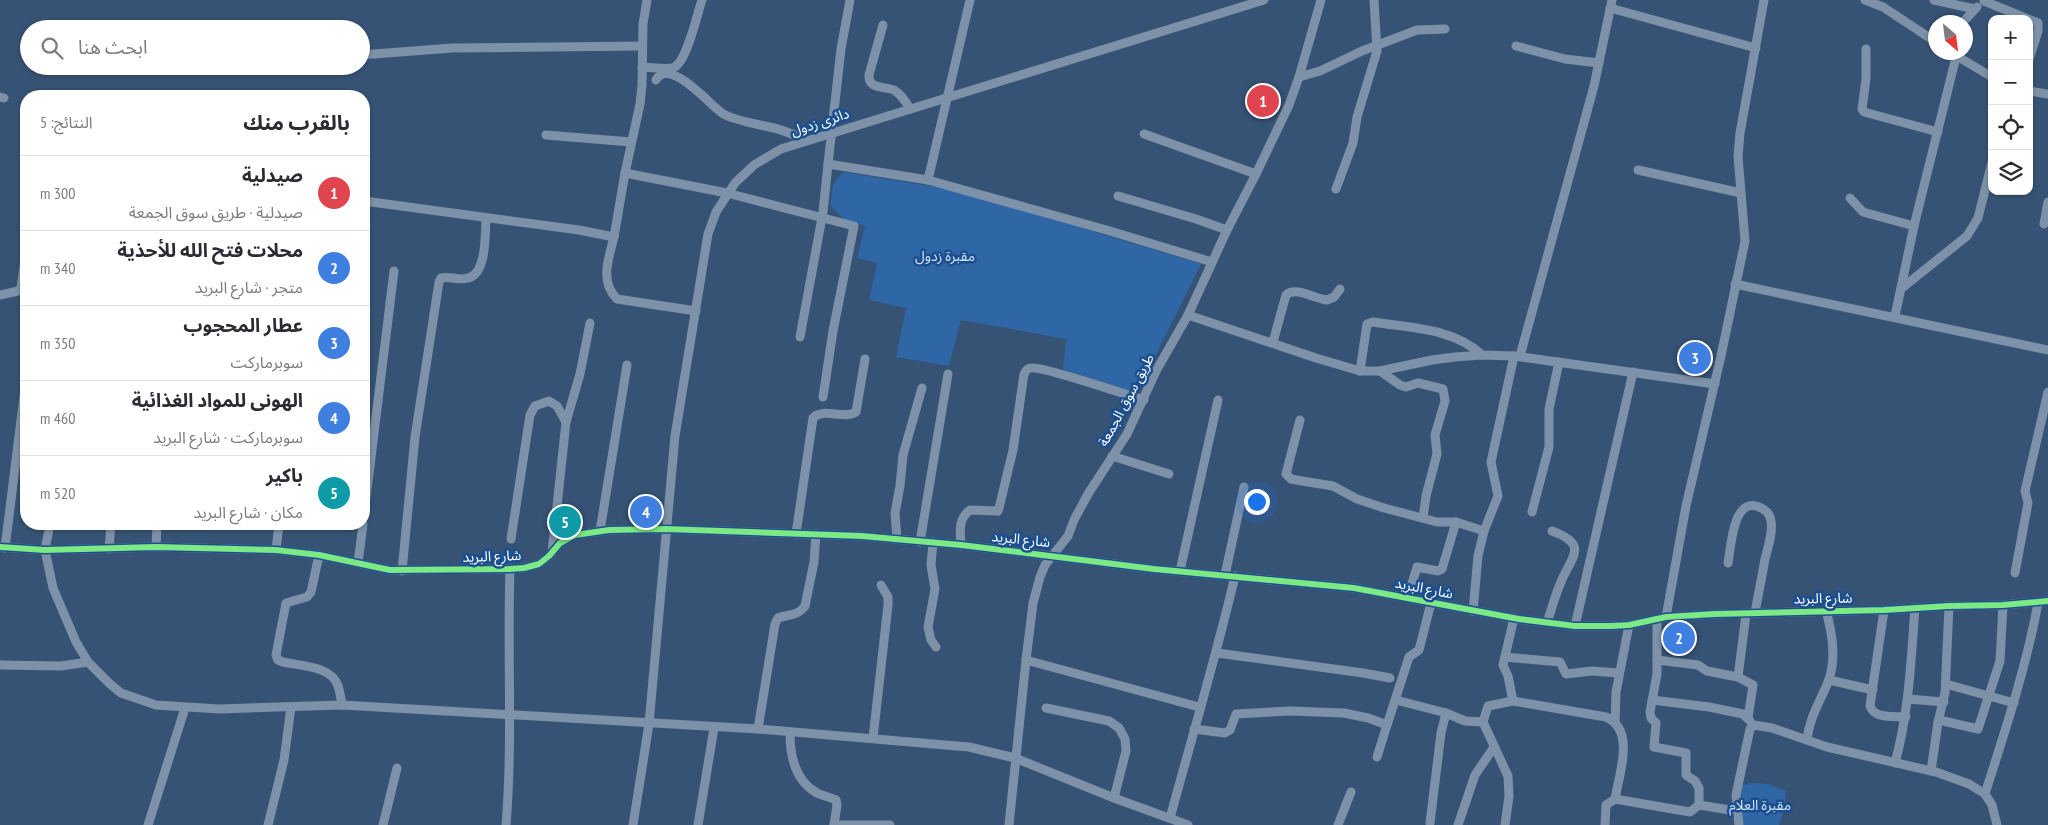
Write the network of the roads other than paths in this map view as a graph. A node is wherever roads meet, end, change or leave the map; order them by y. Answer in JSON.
{"nodes":[{"id":1,"x":647,"y":0,"type":"edge"},
{"id":2,"x":702,"y":0,"type":"edge"},
{"id":3,"x":850,"y":0,"type":"edge"},
{"id":4,"x":970,"y":0,"type":"edge"},
{"id":5,"x":1264,"y":0,"type":"edge"},
{"id":6,"x":1321,"y":0,"type":"edge"},
{"id":7,"x":1374,"y":0,"type":"edge"},
{"id":8,"x":1764,"y":0,"type":"edge"},
{"id":9,"x":1864,"y":0,"type":"edge"},
{"id":10,"x":1934,"y":0,"type":"edge"},
{"id":11,"x":1984,"y":1,"type":"edge"},
{"id":12,"x":1880,"y":3,"type":"edge"},
{"id":13,"x":1611,"y":4,"type":"edge"},
{"id":14,"x":1975,"y":9,"type":"junction"},
{"id":15,"x":1969,"y":15,"type":"edge"},
{"id":16,"x":2018,"y":15,"type":"edge"},
{"id":17,"x":2033,"y":21,"type":"edge"},
{"id":18,"x":883,"y":25,"type":"dead end"},
{"id":19,"x":1445,"y":29,"type":"dead end"},
{"id":20,"x":1928,"y":36,"type":"edge"},
{"id":21,"x":1378,"y":45,"type":"junction"},
{"id":22,"x":642,"y":46,"type":"junction"},
{"id":23,"x":1516,"y":46,"type":"dead end"},
{"id":24,"x":2033,"y":47,"type":"edge"},
{"id":25,"x":1756,"y":48,"type":"junction"},
{"id":26,"x":1866,"y":49,"type":"dead end"},
{"id":27,"x":370,"y":54,"type":"edge"},
{"id":28,"x":1952,"y":60,"type":"edge"},
{"id":29,"x":1962,"y":60,"type":"edge"},
{"id":30,"x":1600,"y":63,"type":"junction"},
{"id":31,"x":642,"y":67,"type":"junction"},
{"id":32,"x":1988,"y":75,"type":"edge"},
{"id":33,"x":1299,"y":77,"type":"junction"},
{"id":34,"x":656,"y":80,"type":"dead end"},
{"id":35,"x":2033,"y":92,"type":"edge"},
{"id":36,"x":2048,"y":94,"type":"edge"},
{"id":37,"x":948,"y":97,"type":"junction"},
{"id":38,"x":910,"y":109,"type":"junction"},
{"id":39,"x":832,"y":132,"type":"junction"},
{"id":40,"x":1938,"y":132,"type":"junction"},
{"id":41,"x":1144,"y":134,"type":"dead end"},
{"id":42,"x":546,"y":136,"type":"dead end"},
{"id":43,"x":807,"y":140,"type":"junction"},
{"id":44,"x":631,"y":142,"type":"junction"},
{"id":45,"x":828,"y":164,"type":"junction"},
{"id":46,"x":1638,"y":170,"type":"dead end"},
{"id":47,"x":625,"y":173,"type":"junction"},
{"id":48,"x":1256,"y":174,"type":"junction"},
{"id":49,"x":1988,"y":178,"type":"edge"},
{"id":50,"x":928,"y":180,"type":"junction"},
{"id":51,"x":1336,"y":189,"type":"dead end"},
{"id":52,"x":727,"y":193,"type":"junction"},
{"id":53,"x":1741,"y":193,"type":"junction"},
{"id":54,"x":1118,"y":196,"type":"dead end"},
{"id":55,"x":1850,"y":198,"type":"dead end"},
{"id":56,"x":370,"y":202,"type":"edge"},
{"id":57,"x":2048,"y":202,"type":"edge"},
{"id":58,"x":486,"y":218,"type":"junction"},
{"id":59,"x":822,"y":218,"type":"junction"},
{"id":60,"x":2044,"y":224,"type":"dead end"},
{"id":61,"x":1914,"y":226,"type":"junction"},
{"id":62,"x":1227,"y":230,"type":"junction"},
{"id":63,"x":614,"y":237,"type":"junction"},
{"id":64,"x":1212,"y":262,"type":"junction"},
{"id":65,"x":394,"y":271,"type":"dead end"},
{"id":66,"x":1735,"y":284,"type":"junction"},
{"id":67,"x":1902,"y":288,"type":"junction"},
{"id":68,"x":20,"y":289,"type":"edge"},
{"id":69,"x":1340,"y":289,"type":"dead end"},
{"id":70,"x":0,"y":295,"type":"edge"},
{"id":71,"x":696,"y":311,"type":"junction"},
{"id":72,"x":1188,"y":315,"type":"junction"},
{"id":73,"x":1895,"y":316,"type":"junction"},
{"id":74,"x":590,"y":323,"type":"dead end"},
{"id":75,"x":800,"y":337,"type":"dead end"},
{"id":76,"x":1274,"y":342,"type":"junction"},
{"id":77,"x":2048,"y":350,"type":"edge"},
{"id":78,"x":1482,"y":355,"type":"junction"},
{"id":79,"x":1516,"y":356,"type":"junction"},
{"id":80,"x":865,"y":359,"type":"dead end"},
{"id":81,"x":1559,"y":362,"type":"junction"},
{"id":82,"x":627,"y":365,"type":"dead end"},
{"id":83,"x":1360,"y":371,"type":"junction"},
{"id":84,"x":1380,"y":371,"type":"junction"},
{"id":85,"x":1633,"y":372,"type":"junction"},
{"id":86,"x":948,"y":374,"type":"dead end"},
{"id":87,"x":1715,"y":384,"type":"junction"},
{"id":88,"x":922,"y":388,"type":"dead end"},
{"id":89,"x":2048,"y":392,"type":"edge"},
{"id":90,"x":823,"y":397,"type":"dead end"},
{"id":91,"x":1144,"y":400,"type":"junction"},
{"id":92,"x":1218,"y":400,"type":"dead end"},
{"id":93,"x":1300,"y":420,"type":"dead end"},
{"id":94,"x":566,"y":422,"type":"junction"},
{"id":95,"x":20,"y":424,"type":"edge"},
{"id":96,"x":1112,"y":456,"type":"junction"},
{"id":97,"x":370,"y":465,"type":"edge"},
{"id":98,"x":1169,"y":474,"type":"dead end"},
{"id":99,"x":1244,"y":487,"type":"dead end"},
{"id":100,"x":1532,"y":512,"type":"dead end"},
{"id":101,"x":1423,"y":518,"type":"junction"},
{"id":102,"x":1456,"y":522,"type":"junction"},
{"id":103,"x":666,"y":529,"type":"junction"},
{"id":104,"x":49,"y":530,"type":"edge"},
{"id":105,"x":111,"y":530,"type":"edge"},
{"id":106,"x":157,"y":530,"type":"edge"},
{"id":107,"x":278,"y":530,"type":"edge"},
{"id":108,"x":361,"y":530,"type":"edge"},
{"id":109,"x":1484,"y":530,"type":"junction"},
{"id":110,"x":600,"y":531,"type":"junction"},
{"id":111,"x":1552,"y":531,"type":"dead end"},
{"id":112,"x":796,"y":534,"type":"junction"},
{"id":113,"x":816,"y":534,"type":"junction"},
{"id":114,"x":511,"y":539,"type":"dead end"},
{"id":115,"x":897,"y":539,"type":"junction"},
{"id":116,"x":920,"y":542,"type":"junction"},
{"id":117,"x":933,"y":542,"type":"junction"},
{"id":118,"x":961,"y":545,"type":"junction"},
{"id":119,"x":156,"y":547,"type":"junction"},
{"id":120,"x":3,"y":548,"type":"edge"},
{"id":121,"x":109,"y":549,"type":"junction"},
{"id":122,"x":45,"y":550,"type":"junction"},
{"id":123,"x":276,"y":550,"type":"junction"},
{"id":124,"x":552,"y":553,"type":"junction"},
{"id":125,"x":319,"y":555,"type":"junction"},
{"id":126,"x":1053,"y":555,"type":"junction"},
{"id":127,"x":358,"y":563,"type":"junction"},
{"id":128,"x":1728,"y":563,"type":"dead end"},
{"id":129,"x":510,"y":569,"type":"junction"},
{"id":130,"x":402,"y":571,"type":"junction"},
{"id":131,"x":1180,"y":571,"type":"junction"},
{"id":132,"x":2015,"y":573,"type":"dead end"},
{"id":133,"x":1225,"y":575,"type":"junction"},
{"id":134,"x":1235,"y":576,"type":"junction"},
{"id":135,"x":881,"y":585,"type":"dead end"},
{"id":136,"x":1408,"y":597,"type":"junction"},
{"id":137,"x":2048,"y":601,"type":"edge"},
{"id":138,"x":1431,"y":603,"type":"junction"},
{"id":139,"x":2038,"y":603,"type":"junction"},
{"id":140,"x":2003,"y":605,"type":"junction"},
{"id":141,"x":1950,"y":606,"type":"junction"},
{"id":142,"x":1915,"y":608,"type":"junction"},
{"id":143,"x":1826,"y":610,"type":"junction"},
{"id":144,"x":1884,"y":610,"type":"junction"},
{"id":145,"x":1473,"y":611,"type":"junction"},
{"id":146,"x":1750,"y":613,"type":"junction"},
{"id":147,"x":1514,"y":618,"type":"junction"},
{"id":148,"x":1662,"y":618,"type":"junction"},
{"id":149,"x":1547,"y":622,"type":"junction"},
{"id":150,"x":1629,"y":625,"type":"junction"},
{"id":151,"x":1575,"y":626,"type":"junction"},
{"id":152,"x":936,"y":647,"type":"dead end"},
{"id":153,"x":1217,"y":653,"type":"junction"},
{"id":154,"x":1505,"y":657,"type":"junction"},
{"id":155,"x":1026,"y":660,"type":"junction"},
{"id":156,"x":1657,"y":660,"type":"junction"},
{"id":157,"x":88,"y":662,"type":"junction"},
{"id":158,"x":0,"y":665,"type":"edge"},
{"id":159,"x":1619,"y":673,"type":"junction"},
{"id":160,"x":1738,"y":677,"type":"junction"},
{"id":161,"x":1390,"y":678,"type":"dead end"},
{"id":162,"x":1829,"y":680,"type":"junction"},
{"id":163,"x":1946,"y":684,"type":"junction"},
{"id":164,"x":1873,"y":690,"type":"junction"},
{"id":165,"x":1988,"y":696,"type":"junction"},
{"id":166,"x":1908,"y":699,"type":"junction"},
{"id":167,"x":1396,"y":700,"type":"junction"},
{"id":168,"x":1652,"y":700,"type":"junction"},
{"id":169,"x":1513,"y":701,"type":"junction"},
{"id":170,"x":1944,"y":702,"type":"junction"},
{"id":171,"x":2014,"y":703,"type":"junction"},
{"id":172,"x":342,"y":705,"type":"junction"},
{"id":173,"x":291,"y":707,"type":"junction"},
{"id":174,"x":1200,"y":707,"type":"junction"},
{"id":175,"x":185,"y":708,"type":"junction"},
{"id":176,"x":1046,"y":708,"type":"dead end"},
{"id":177,"x":1446,"y":713,"type":"junction"},
{"id":178,"x":510,"y":715,"type":"junction"},
{"id":179,"x":1906,"y":718,"type":"junction"},
{"id":180,"x":1940,"y":720,"type":"junction"},
{"id":181,"x":1483,"y":722,"type":"junction"},
{"id":182,"x":1751,"y":722,"type":"junction"},
{"id":183,"x":1615,"y":723,"type":"junction"},
{"id":184,"x":649,"y":724,"type":"junction"},
{"id":185,"x":1387,"y":725,"type":"junction"},
{"id":186,"x":714,"y":728,"type":"junction"},
{"id":187,"x":1194,"y":729,"type":"junction"},
{"id":188,"x":758,"y":730,"type":"junction"},
{"id":189,"x":790,"y":733,"type":"junction"},
{"id":190,"x":873,"y":738,"type":"junction"},
{"id":191,"x":1807,"y":740,"type":"junction"},
{"id":192,"x":1494,"y":747,"type":"junction"},
{"id":193,"x":1377,"y":757,"type":"dead end"},
{"id":194,"x":1015,"y":758,"type":"junction"},
{"id":195,"x":1895,"y":763,"type":"junction"},
{"id":196,"x":398,"y":768,"type":"dead end"},
{"id":197,"x":1931,"y":771,"type":"junction"},
{"id":198,"x":1351,"y":792,"type":"dead end"},
{"id":199,"x":1985,"y":794,"type":"junction"},
{"id":200,"x":1114,"y":798,"type":"junction"},
{"id":201,"x":1615,"y":799,"type":"junction"},
{"id":202,"x":1699,"y":804,"type":"junction"},
{"id":203,"x":1736,"y":811,"type":"junction"},
{"id":204,"x":1170,"y":818,"type":"junction"},
{"id":205,"x":1430,"y":823,"type":"dead end"},
{"id":206,"x":1185,"y":824,"type":"edge"},
{"id":207,"x":148,"y":825,"type":"edge"},
{"id":208,"x":268,"y":825,"type":"edge"},
{"id":209,"x":383,"y":825,"type":"edge"},
{"id":210,"x":506,"y":825,"type":"edge"},
{"id":211,"x":633,"y":825,"type":"edge"},
{"id":212,"x":698,"y":825,"type":"edge"},
{"id":213,"x":834,"y":825,"type":"edge"},
{"id":214,"x":890,"y":825,"type":"edge"},
{"id":215,"x":1009,"y":825,"type":"edge"},
{"id":216,"x":1338,"y":825,"type":"edge"},
{"id":217,"x":1458,"y":825,"type":"edge"},
{"id":218,"x":1504,"y":825,"type":"edge"},
{"id":219,"x":1605,"y":825,"type":"edge"},
{"id":220,"x":1739,"y":825,"type":"edge"},
{"id":221,"x":1997,"y":825,"type":"edge"}],
"edges":[{"from":1,"to":22,"type":"street"},
{"from":2,"to":31,"type":"street"},
{"from":3,"to":39,"type":"street"},
{"from":4,"to":37,"type":"street"},
{"from":5,"to":37,"type":"street","name":"دائرى زدول"},
{"from":6,"to":33,"type":"street","name":"طريق سوق الجمعة"},
{"from":7,"to":21,"type":"street"},
{"from":8,"to":25,"type":"street"},
{"from":9,"to":12,"type":"street"},
{"from":10,"to":14,"type":"street"},
{"from":11,"to":14,"type":"street"},
{"from":11,"to":16,"type":"street"},
{"from":12,"to":20,"type":"street"},
{"from":13,"to":25,"type":"street"},
{"from":13,"to":30,"type":"street"},
{"from":14,"to":15,"type":"street"},
{"from":17,"to":24,"type":"street"},
{"from":18,"to":38,"type":"street"},
{"from":19,"to":21,"type":"street"},
{"from":21,"to":33,"type":"street"},
{"from":21,"to":51,"type":"street"},
{"from":22,"to":27,"type":"street"},
{"from":22,"to":31,"type":"street"},
{"from":23,"to":30,"type":"street"},
{"from":25,"to":53,"type":"street"},
{"from":26,"to":40,"type":"street"},
{"from":28,"to":40,"type":"street"},
{"from":29,"to":32,"type":"street"},
{"from":30,"to":79,"type":"street"},
{"from":31,"to":44,"type":"street"},
{"from":33,"to":48,"type":"street","name":"طريق سوق الجمعة"},
{"from":34,"to":43,"type":"street"},
{"from":35,"to":36,"type":"street"},
{"from":37,"to":38,"type":"street","name":"دائرى زدول"},
{"from":37,"to":50,"type":"street"},
{"from":38,"to":39,"type":"street","name":"دائرى زدول"},
{"from":39,"to":43,"type":"street","name":"دائرى زدول"},
{"from":39,"to":45,"type":"street"},
{"from":40,"to":61,"type":"street"},
{"from":41,"to":48,"type":"street"},
{"from":42,"to":44,"type":"street"},
{"from":43,"to":52,"type":"street","name":"دائرى زدول"},
{"from":44,"to":47,"type":"street"},
{"from":45,"to":50,"type":"street"},
{"from":45,"to":59,"type":"street"},
{"from":46,"to":53,"type":"street"},
{"from":47,"to":52,"type":"street"},
{"from":47,"to":63,"type":"street"},
{"from":48,"to":62,"type":"street","name":"طريق سوق الجمعة"},
{"from":49,"to":67,"type":"street"},
{"from":50,"to":64,"type":"street"},
{"from":52,"to":59,"type":"street"},
{"from":52,"to":71,"type":"street","name":"دائرى زدول"},
{"from":53,"to":66,"type":"street"},
{"from":54,"to":62,"type":"street"},
{"from":55,"to":61,"type":"street"},
{"from":56,"to":58,"type":"street"},
{"from":57,"to":60,"type":"street"},
{"from":58,"to":63,"type":"street"},
{"from":58,"to":130,"type":"street"},
{"from":59,"to":75,"type":"street"},
{"from":59,"to":90,"type":"street"},
{"from":61,"to":67,"type":"street"},
{"from":62,"to":64,"type":"street","name":"طريق سوق الجمعة"},
{"from":63,"to":71,"type":"street"},
{"from":64,"to":72,"type":"street","name":"طريق سوق الجمعة"},
{"from":65,"to":97,"type":"street"},
{"from":66,"to":73,"type":"street"},
{"from":66,"to":87,"type":"street"},
{"from":67,"to":73,"type":"street"},
{"from":68,"to":70,"type":"street"},
{"from":69,"to":76,"type":"street"},
{"from":71,"to":103,"type":"street","name":"دائرى زدول"},
{"from":72,"to":76,"type":"street"},
{"from":72,"to":91,"type":"street","name":"طريق سوق الجمعة"},
{"from":73,"to":77,"type":"street"},
{"from":74,"to":94,"type":"street"},
{"from":76,"to":83,"type":"street"},
{"from":78,"to":79,"type":"street"},
{"from":78,"to":83,"type":"street"},
{"from":78,"to":84,"type":"street"},
{"from":79,"to":81,"type":"street"},
{"from":79,"to":109,"type":"street"},
{"from":80,"to":112,"type":"street"},
{"from":81,"to":85,"type":"street"},
{"from":81,"to":100,"type":"street"},
{"from":82,"to":110,"type":"street"},
{"from":83,"to":84,"type":"street"},
{"from":84,"to":101,"type":"street"},
{"from":85,"to":87,"type":"street"},
{"from":85,"to":151,"type":"street"},
{"from":86,"to":116,"type":"street"},
{"from":87,"to":148,"type":"street"},
{"from":88,"to":115,"type":"street"},
{"from":89,"to":132,"type":"street"},
{"from":91,"to":96,"type":"street","name":"طريق سوق الجمعة"},
{"from":91,"to":118,"type":"street"},
{"from":92,"to":131,"type":"street"},
{"from":93,"to":101,"type":"street"},
{"from":94,"to":114,"type":"street"},
{"from":94,"to":124,"type":"street"},
{"from":95,"to":120,"type":"street"},
{"from":96,"to":98,"type":"street"},
{"from":96,"to":126,"type":"street","name":"طريق سوق الجمعة"},
{"from":99,"to":133,"type":"street"},
{"from":101,"to":102,"type":"street"},
{"from":102,"to":109,"type":"street"},
{"from":102,"to":136,"type":"street"},
{"from":103,"to":110,"type":"street","name":"شارع البريد"},
{"from":103,"to":112,"type":"street","name":"شارع البريد"},
{"from":103,"to":184,"type":"street","name":"دائرى زدول"},
{"from":104,"to":122,"type":"street"},
{"from":105,"to":121,"type":"street"},
{"from":106,"to":119,"type":"street"},
{"from":107,"to":123,"type":"street"},
{"from":108,"to":127,"type":"street"},
{"from":109,"to":145,"type":"street"},
{"from":110,"to":124,"type":"street","name":"شارع البريد"},
{"from":111,"to":149,"type":"street"},
{"from":112,"to":113,"type":"street","name":"شارع البريد"},
{"from":113,"to":115,"type":"street","name":"شارع البريد"},
{"from":113,"to":188,"type":"street"},
{"from":115,"to":116,"type":"street","name":"شارع البريد"},
{"from":116,"to":117,"type":"street","name":"شارع البريد"},
{"from":117,"to":118,"type":"street","name":"شارع البريد"},
{"from":117,"to":152,"type":"street"},
{"from":118,"to":126,"type":"street","name":"شارع البريد"},
{"from":119,"to":121,"type":"street","name":"شارع البريد"},
{"from":119,"to":123,"type":"street","name":"شارع البريد"},
{"from":120,"to":122,"type":"street","name":"شارع البريد"},
{"from":121,"to":122,"type":"street","name":"شارع البريد"},
{"from":122,"to":157,"type":"street"},
{"from":123,"to":125,"type":"street","name":"شارع البريد"},
{"from":124,"to":129,"type":"street","name":"شارع البريد"},
{"from":125,"to":127,"type":"street","name":"شارع البريد"},
{"from":125,"to":172,"type":"street"},
{"from":126,"to":131,"type":"street","name":"شارع البريد"},
{"from":126,"to":155,"type":"street","name":"طريق سوق الجمعة"},
{"from":127,"to":130,"type":"street","name":"شارع البريد"},
{"from":128,"to":146,"type":"street"},
{"from":129,"to":130,"type":"street","name":"شارع البريد"},
{"from":129,"to":178,"type":"street"},
{"from":131,"to":133,"type":"street","name":"شارع البريد"},
{"from":133,"to":134,"type":"street","name":"شارع البريد"},
{"from":134,"to":136,"type":"street","name":"شارع البريد"},
{"from":134,"to":153,"type":"street"},
{"from":135,"to":190,"type":"street"},
{"from":136,"to":138,"type":"street","name":"شارع البريد"},
{"from":137,"to":139,"type":"street","name":"شارع البريد"},
{"from":138,"to":145,"type":"street","name":"شارع البريد"},
{"from":138,"to":167,"type":"street"},
{"from":139,"to":140,"type":"street","name":"شارع البريد"},
{"from":139,"to":171,"type":"street"},
{"from":140,"to":141,"type":"street","name":"شارع البريد"},
{"from":140,"to":165,"type":"street"},
{"from":141,"to":142,"type":"street","name":"شارع البريد"},
{"from":141,"to":163,"type":"street"},
{"from":142,"to":144,"type":"street","name":"شارع البريد"},
{"from":142,"to":166,"type":"street"},
{"from":143,"to":144,"type":"street","name":"شارع البريد"},
{"from":143,"to":146,"type":"street","name":"شارع البريد"},
{"from":143,"to":162,"type":"street"},
{"from":144,"to":164,"type":"street"},
{"from":145,"to":147,"type":"street","name":"شارع البريد"},
{"from":146,"to":148,"type":"street","name":"شارع البريد"},
{"from":146,"to":160,"type":"street"},
{"from":147,"to":149,"type":"street","name":"شارع البريد"},
{"from":147,"to":154,"type":"street"},
{"from":148,"to":150,"type":"street","name":"شارع البريد"},
{"from":148,"to":156,"type":"street"},
{"from":149,"to":151,"type":"street","name":"شارع البريد"},
{"from":150,"to":151,"type":"street","name":"شارع البريد"},
{"from":150,"to":159,"type":"street"},
{"from":153,"to":161,"type":"street"},
{"from":153,"to":174,"type":"street"},
{"from":154,"to":159,"type":"street"},
{"from":154,"to":169,"type":"street"},
{"from":155,"to":174,"type":"street"},
{"from":155,"to":194,"type":"street","name":"طريق سوق الجمعة"},
{"from":156,"to":160,"type":"street"},
{"from":156,"to":168,"type":"street"},
{"from":157,"to":158,"type":"street"},
{"from":157,"to":175,"type":"street"},
{"from":159,"to":183,"type":"street"},
{"from":160,"to":182,"type":"street"},
{"from":162,"to":164,"type":"street"},
{"from":162,"to":191,"type":"street"},
{"from":163,"to":165,"type":"street"},
{"from":163,"to":170,"type":"street"},
{"from":164,"to":179,"type":"street"},
{"from":165,"to":171,"type":"street"},
{"from":165,"to":180,"type":"street"},
{"from":166,"to":170,"type":"street"},
{"from":166,"to":179,"type":"street"},
{"from":167,"to":177,"type":"street"},
{"from":167,"to":185,"type":"street"},
{"from":168,"to":182,"type":"street"},
{"from":168,"to":202,"type":"street"},
{"from":169,"to":181,"type":"street"},
{"from":169,"to":183,"type":"street"},
{"from":170,"to":180,"type":"street"},
{"from":171,"to":199,"type":"street"},
{"from":172,"to":173,"type":"street"},
{"from":172,"to":178,"type":"street"},
{"from":173,"to":175,"type":"street"},
{"from":173,"to":208,"type":"street"},
{"from":174,"to":187,"type":"street"},
{"from":175,"to":207,"type":"street"},
{"from":176,"to":200,"type":"street"},
{"from":177,"to":181,"type":"street"},
{"from":177,"to":205,"type":"street"},
{"from":178,"to":184,"type":"street"},
{"from":178,"to":210,"type":"street"},
{"from":179,"to":195,"type":"street"},
{"from":180,"to":197,"type":"street"},
{"from":181,"to":192,"type":"street"},
{"from":182,"to":191,"type":"street"},
{"from":182,"to":203,"type":"street"},
{"from":183,"to":201,"type":"street"},
{"from":184,"to":186,"type":"street"},
{"from":184,"to":211,"type":"street","name":"دائرى زدول"},
{"from":185,"to":187,"type":"street"},
{"from":185,"to":193,"type":"street"},
{"from":186,"to":188,"type":"street"},
{"from":186,"to":212,"type":"street"},
{"from":187,"to":204,"type":"street"},
{"from":188,"to":189,"type":"street"},
{"from":189,"to":190,"type":"street"},
{"from":189,"to":213,"type":"street"},
{"from":190,"to":194,"type":"street"},
{"from":191,"to":195,"type":"street"},
{"from":192,"to":217,"type":"street"},
{"from":192,"to":218,"type":"street"},
{"from":194,"to":200,"type":"street"},
{"from":194,"to":215,"type":"street","name":"طريق سوق الجمعة"},
{"from":195,"to":197,"type":"street"},
{"from":196,"to":209,"type":"street"},
{"from":197,"to":199,"type":"street"},
{"from":198,"to":216,"type":"street"},
{"from":199,"to":221,"type":"street"},
{"from":200,"to":204,"type":"street"},
{"from":201,"to":202,"type":"street"},
{"from":201,"to":219,"type":"street"},
{"from":202,"to":203,"type":"street"},
{"from":203,"to":220,"type":"street"},
{"from":204,"to":206,"type":"street"},
{"from":213,"to":214,"type":"street"}]}
